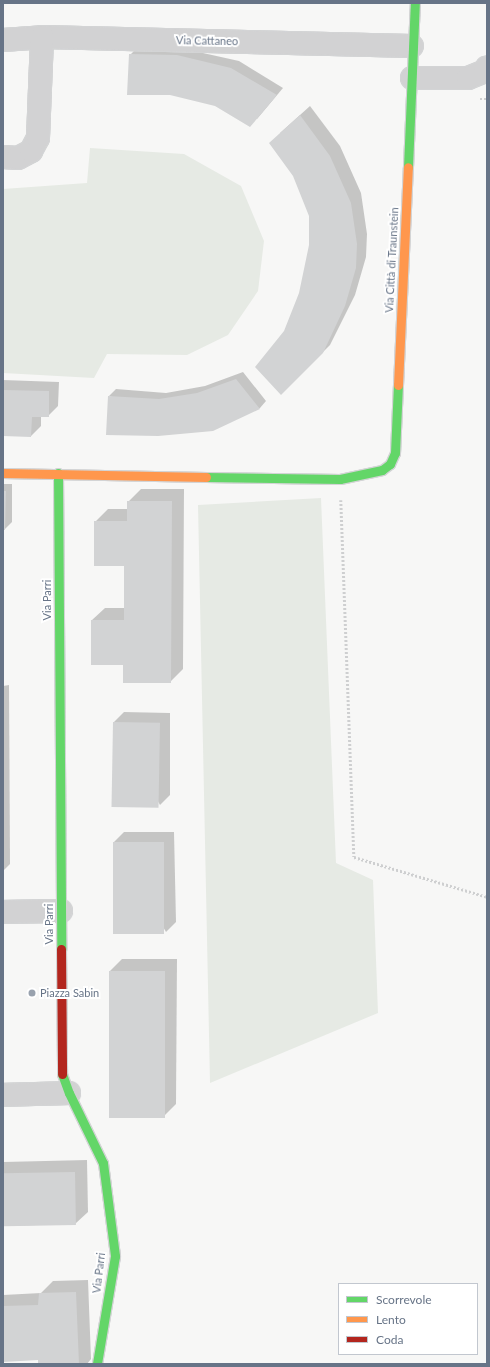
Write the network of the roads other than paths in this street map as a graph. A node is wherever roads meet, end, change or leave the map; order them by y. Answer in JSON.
{"nodes":[{"id":1,"x":415,"y":3,"type":"edge"},
{"id":2,"x":42,"y":37,"type":"junction"},
{"id":3,"x":3,"y":40,"type":"edge"},
{"id":4,"x":412,"y":46,"type":"junction"},
{"id":5,"x":487,"y":67,"type":"edge"},
{"id":6,"x":412,"y":78,"type":"junction"},
{"id":7,"x":3,"y":157,"type":"edge"},
{"id":8,"x":3,"y":473,"type":"edge"},
{"id":9,"x":58,"y":473,"type":"junction"},
{"id":10,"x":3,"y":912,"type":"edge"},
{"id":11,"x":61,"y":912,"type":"junction"},
{"id":12,"x":69,"y":1093,"type":"junction"},
{"id":13,"x":3,"y":1095,"type":"edge"},
{"id":14,"x":97,"y":1364,"type":"edge"}],
"edges":[{"from":1,"to":4,"type":"street","name":"Via Città di Traunstein"},
{"from":2,"to":3,"type":"street","name":"Via Cattaneo"},
{"from":2,"to":4,"type":"street","name":"Via Cattaneo"},
{"from":2,"to":7,"type":"street"},
{"from":4,"to":6,"type":"street","name":"Via Città di Traunstein"},
{"from":5,"to":6,"type":"street"},
{"from":6,"to":9,"type":"street","name":"Via Città di Traunstein"},
{"from":8,"to":9,"type":"street","name":"Via Città di Traunstein"},
{"from":9,"to":11,"type":"street","name":"Via Parri"},
{"from":10,"to":11,"type":"street"},
{"from":11,"to":12,"type":"street","name":"Via Parri"},
{"from":12,"to":13,"type":"street"},
{"from":12,"to":14,"type":"street","name":"Via Parri"}]}
